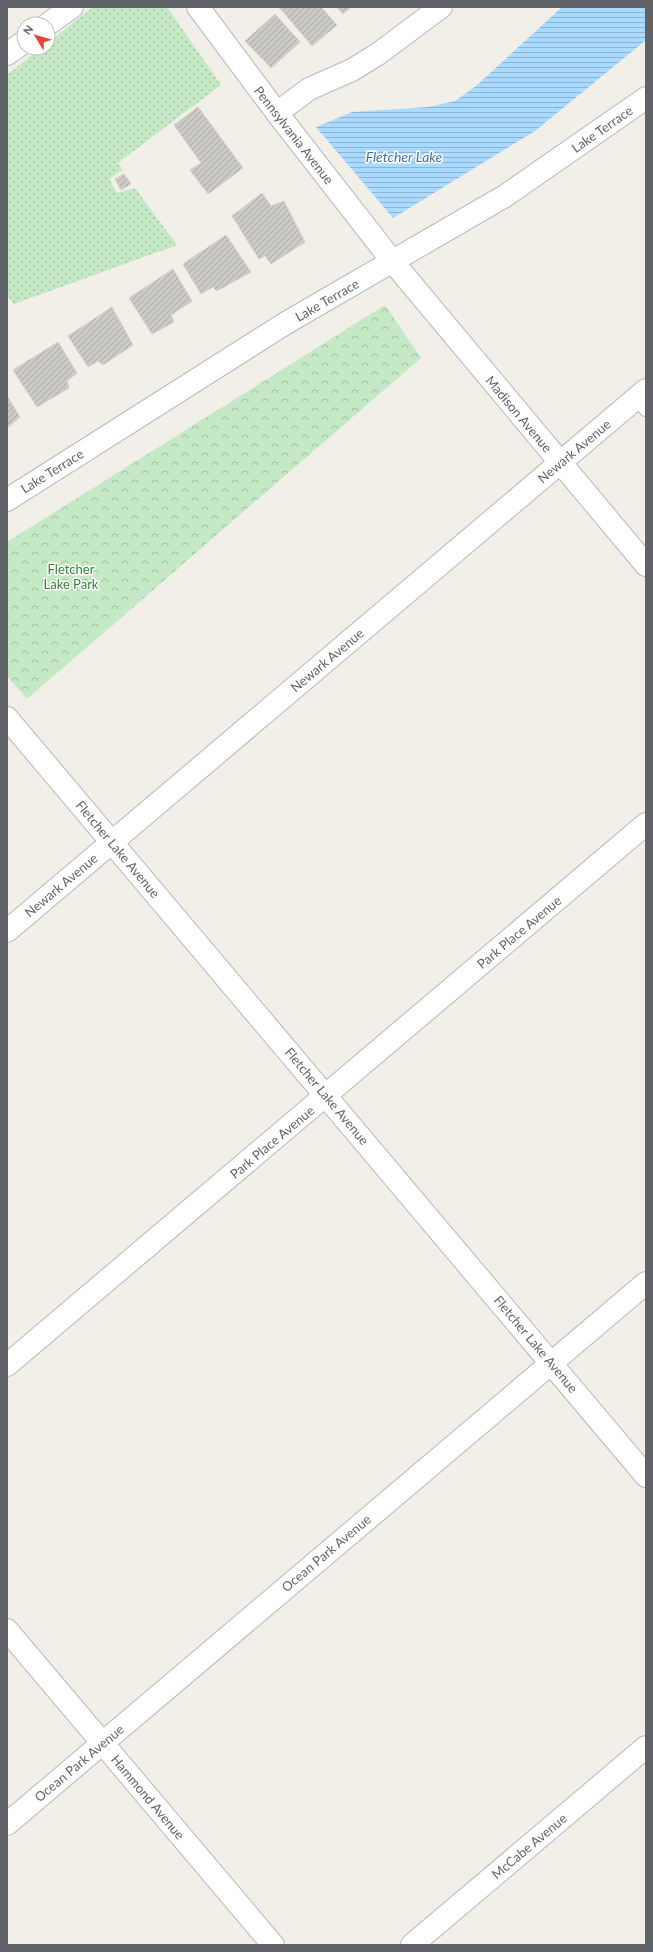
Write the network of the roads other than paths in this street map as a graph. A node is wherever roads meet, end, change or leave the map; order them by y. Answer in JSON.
{"nodes":[{"id":1,"x":72,"y":7,"type":"edge"},
{"id":2,"x":198,"y":7,"type":"edge"},
{"id":3,"x":441,"y":7,"type":"edge"},
{"id":4,"x":56,"y":18,"type":"edge"},
{"id":5,"x":16,"y":48,"type":"edge"},
{"id":6,"x":7,"y":54,"type":"edge"},
{"id":7,"x":646,"y":98,"type":"edge"},
{"id":8,"x":277,"y":113,"type":"junction"},
{"id":9,"x":392,"y":262,"type":"junction"},
{"id":10,"x":643,"y":399,"type":"edge"},
{"id":11,"x":560,"y":463,"type":"junction"},
{"id":12,"x":7,"y":500,"type":"edge"},
{"id":13,"x":646,"y":565,"type":"edge"},
{"id":14,"x":7,"y":718,"type":"edge"},
{"id":15,"x":646,"y":824,"type":"edge"},
{"id":16,"x":112,"y":842,"type":"junction"},
{"id":17,"x":7,"y":931,"type":"edge"},
{"id":18,"x":327,"y":1095,"type":"junction"},
{"id":19,"x":646,"y":1283,"type":"edge"},
{"id":20,"x":552,"y":1363,"type":"junction"},
{"id":21,"x":7,"y":1365,"type":"edge"},
{"id":22,"x":646,"y":1476,"type":"edge"},
{"id":23,"x":7,"y":1630,"type":"edge"},
{"id":24,"x":103,"y":1743,"type":"junction"},
{"id":25,"x":646,"y":1747,"type":"edge"},
{"id":26,"x":7,"y":1824,"type":"edge"},
{"id":27,"x":273,"y":1945,"type":"edge"},
{"id":28,"x":412,"y":1945,"type":"edge"}],
"edges":[{"from":1,"to":4,"type":"street"},
{"from":2,"to":8,"type":"street","name":"Pennsylvania Avenue"},
{"from":3,"to":8,"type":"street"},
{"from":5,"to":6,"type":"street"},
{"from":7,"to":9,"type":"street","name":"Lake Terrace"},
{"from":8,"to":9,"type":"street","name":"Pennsylvania Avenue"},
{"from":9,"to":11,"type":"street","name":"Madison Avenue"},
{"from":9,"to":12,"type":"street","name":"Lake Terrace"},
{"from":10,"to":11,"type":"street","name":"Newark Avenue"},
{"from":11,"to":13,"type":"street","name":"Madison Avenue"},
{"from":11,"to":16,"type":"street","name":"Newark Avenue"},
{"from":14,"to":16,"type":"street","name":"Fletcher Lake Avenue"},
{"from":15,"to":18,"type":"street","name":"Park Place Avenue"},
{"from":16,"to":17,"type":"street","name":"Newark Avenue"},
{"from":16,"to":18,"type":"street","name":"Fletcher Lake Avenue"},
{"from":18,"to":20,"type":"street","name":"Fletcher Lake Avenue"},
{"from":18,"to":21,"type":"street","name":"Park Place Avenue"},
{"from":19,"to":20,"type":"street","name":"Ocean Park Avenue"},
{"from":20,"to":22,"type":"street","name":"Fletcher Lake Avenue"},
{"from":20,"to":24,"type":"street","name":"Ocean Park Avenue"},
{"from":23,"to":24,"type":"street","name":"Hammond Avenue"},
{"from":24,"to":26,"type":"street","name":"Ocean Park Avenue"},
{"from":24,"to":27,"type":"street","name":"Hammond Avenue"},
{"from":25,"to":28,"type":"street","name":"McCabe Avenue"}]}
